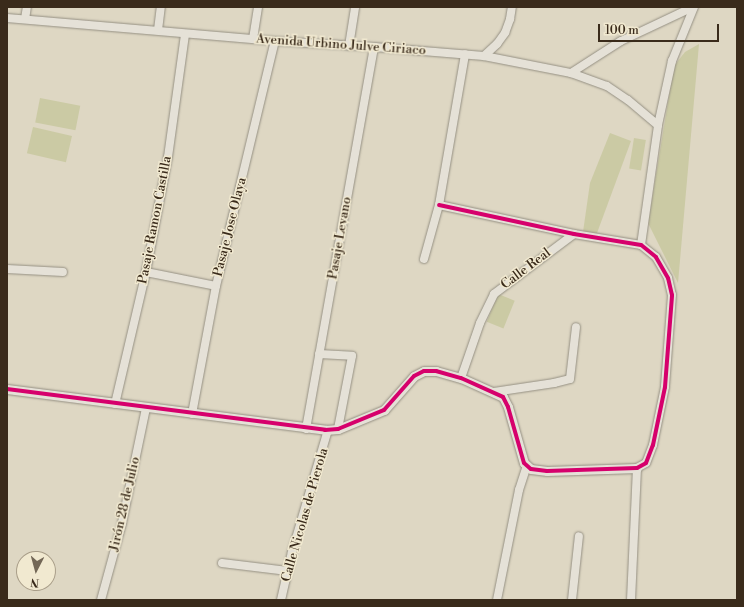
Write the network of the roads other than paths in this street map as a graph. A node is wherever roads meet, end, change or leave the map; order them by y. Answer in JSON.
{"nodes":[{"id":1,"x":27,"y":7,"type":"edge"},
{"id":2,"x":161,"y":7,"type":"edge"},
{"id":3,"x":258,"y":7,"type":"edge"},
{"id":4,"x":355,"y":7,"type":"edge"},
{"id":5,"x":512,"y":7,"type":"edge"},
{"id":6,"x":694,"y":7,"type":"edge"},
{"id":7,"x":7,"y":18,"type":"edge"},
{"id":8,"x":25,"y":19,"type":"junction"},
{"id":9,"x":158,"y":30,"type":"junction"},
{"id":10,"x":185,"y":34,"type":"junction"},
{"id":11,"x":253,"y":39,"type":"junction"},
{"id":12,"x":275,"y":41,"type":"junction"},
{"id":13,"x":349,"y":46,"type":"junction"},
{"id":14,"x":374,"y":47,"type":"junction"},
{"id":15,"x":465,"y":54,"type":"junction"},
{"id":16,"x":484,"y":56,"type":"junction"},
{"id":17,"x":571,"y":73,"type":"junction"},
{"id":18,"x":658,"y":125,"type":"junction"},
{"id":19,"x":439,"y":206,"type":"junction"},
{"id":20,"x":574,"y":234,"type":"junction"},
{"id":21,"x":642,"y":245,"type":"junction"},
{"id":22,"x":424,"y":259,"type":"dead end"},
{"id":23,"x":7,"y":269,"type":"edge"},
{"id":24,"x":63,"y":272,"type":"dead end"},
{"id":25,"x":146,"y":272,"type":"junction"},
{"id":26,"x":216,"y":286,"type":"junction"},
{"id":27,"x":576,"y":327,"type":"dead end"},
{"id":28,"x":319,"y":354,"type":"junction"},
{"id":29,"x":461,"y":378,"type":"junction"},
{"id":30,"x":7,"y":389,"type":"edge"},
{"id":31,"x":494,"y":392,"type":"junction"},
{"id":32,"x":115,"y":404,"type":"junction"},
{"id":33,"x":146,"y":408,"type":"junction"},
{"id":34,"x":192,"y":414,"type":"junction"},
{"id":35,"x":306,"y":429,"type":"junction"},
{"id":36,"x":333,"y":429,"type":"junction"},
{"id":37,"x":527,"y":465,"type":"junction"},
{"id":38,"x":637,"y":468,"type":"junction"},
{"id":39,"x":579,"y":536,"type":"dead end"},
{"id":40,"x":222,"y":563,"type":"dead end"},
{"id":41,"x":288,"y":570,"type":"junction"},
{"id":42,"x":101,"y":600,"type":"edge"},
{"id":43,"x":281,"y":600,"type":"edge"},
{"id":44,"x":497,"y":600,"type":"edge"},
{"id":45,"x":572,"y":600,"type":"edge"},
{"id":46,"x":631,"y":600,"type":"edge"}],
"edges":[{"from":1,"to":8,"type":"street"},
{"from":2,"to":9,"type":"street"},
{"from":3,"to":11,"type":"street"},
{"from":4,"to":13,"type":"street"},
{"from":5,"to":16,"type":"street"},
{"from":6,"to":17,"type":"street"},
{"from":6,"to":18,"type":"street"},
{"from":7,"to":8,"type":"street","name":"Avenida Urbino Julve Ciriaco"},
{"from":8,"to":9,"type":"street","name":"Avenida Urbino Julve Ciriaco"},
{"from":9,"to":10,"type":"street","name":"Avenida Urbino Julve Ciriaco"},
{"from":10,"to":11,"type":"street","name":"Avenida Urbino Julve Ciriaco"},
{"from":10,"to":25,"type":"street","name":"Pasaje Ramon Castilla"},
{"from":11,"to":12,"type":"street","name":"Avenida Urbino Julve Ciriaco"},
{"from":12,"to":13,"type":"street","name":"Avenida Urbino Julve Ciriaco"},
{"from":12,"to":26,"type":"street","name":"Pasaje Jose Olaya"},
{"from":13,"to":14,"type":"street","name":"Avenida Urbino Julve Ciriaco"},
{"from":14,"to":15,"type":"street","name":"Avenida Urbino Julve Ciriaco"},
{"from":14,"to":28,"type":"street","name":"Pasaje Levano"},
{"from":15,"to":16,"type":"street","name":"Avenida Urbino Julve Ciriaco"},
{"from":15,"to":19,"type":"street"},
{"from":16,"to":17,"type":"street","name":"Avenida Urbino Julve Ciriaco"},
{"from":17,"to":18,"type":"street","name":"Avenida Urbino Julve Ciriaco"},
{"from":18,"to":21,"type":"street"},
{"from":19,"to":20,"type":"street"},
{"from":19,"to":22,"type":"street"},
{"from":20,"to":21,"type":"street"},
{"from":20,"to":29,"type":"street","name":"Calle Real"},
{"from":21,"to":38,"type":"street"},
{"from":23,"to":24,"type":"street"},
{"from":25,"to":26,"type":"street"},
{"from":25,"to":32,"type":"street","name":"Pasaje Ramon Castilla"},
{"from":26,"to":34,"type":"street","name":"Pasaje Jose Olaya"},
{"from":27,"to":31,"type":"street"},
{"from":28,"to":35,"type":"street","name":"Pasaje Levano"},
{"from":28,"to":36,"type":"street","name":"Calle Nicolas de Pierola"},
{"from":29,"to":31,"type":"street"},
{"from":29,"to":36,"type":"street"},
{"from":30,"to":32,"type":"street"},
{"from":31,"to":37,"type":"street"},
{"from":32,"to":33,"type":"street"},
{"from":33,"to":34,"type":"street"},
{"from":33,"to":42,"type":"street","name":"Jirón 28 de Julio"},
{"from":34,"to":35,"type":"street"},
{"from":35,"to":36,"type":"street"},
{"from":36,"to":41,"type":"street","name":"Calle Nicolas de Pierola"},
{"from":37,"to":38,"type":"street"},
{"from":37,"to":44,"type":"street"},
{"from":38,"to":46,"type":"street"},
{"from":39,"to":45,"type":"street"},
{"from":40,"to":41,"type":"street"},
{"from":41,"to":43,"type":"street","name":"Calle Nicolas de Pierola"}]}
